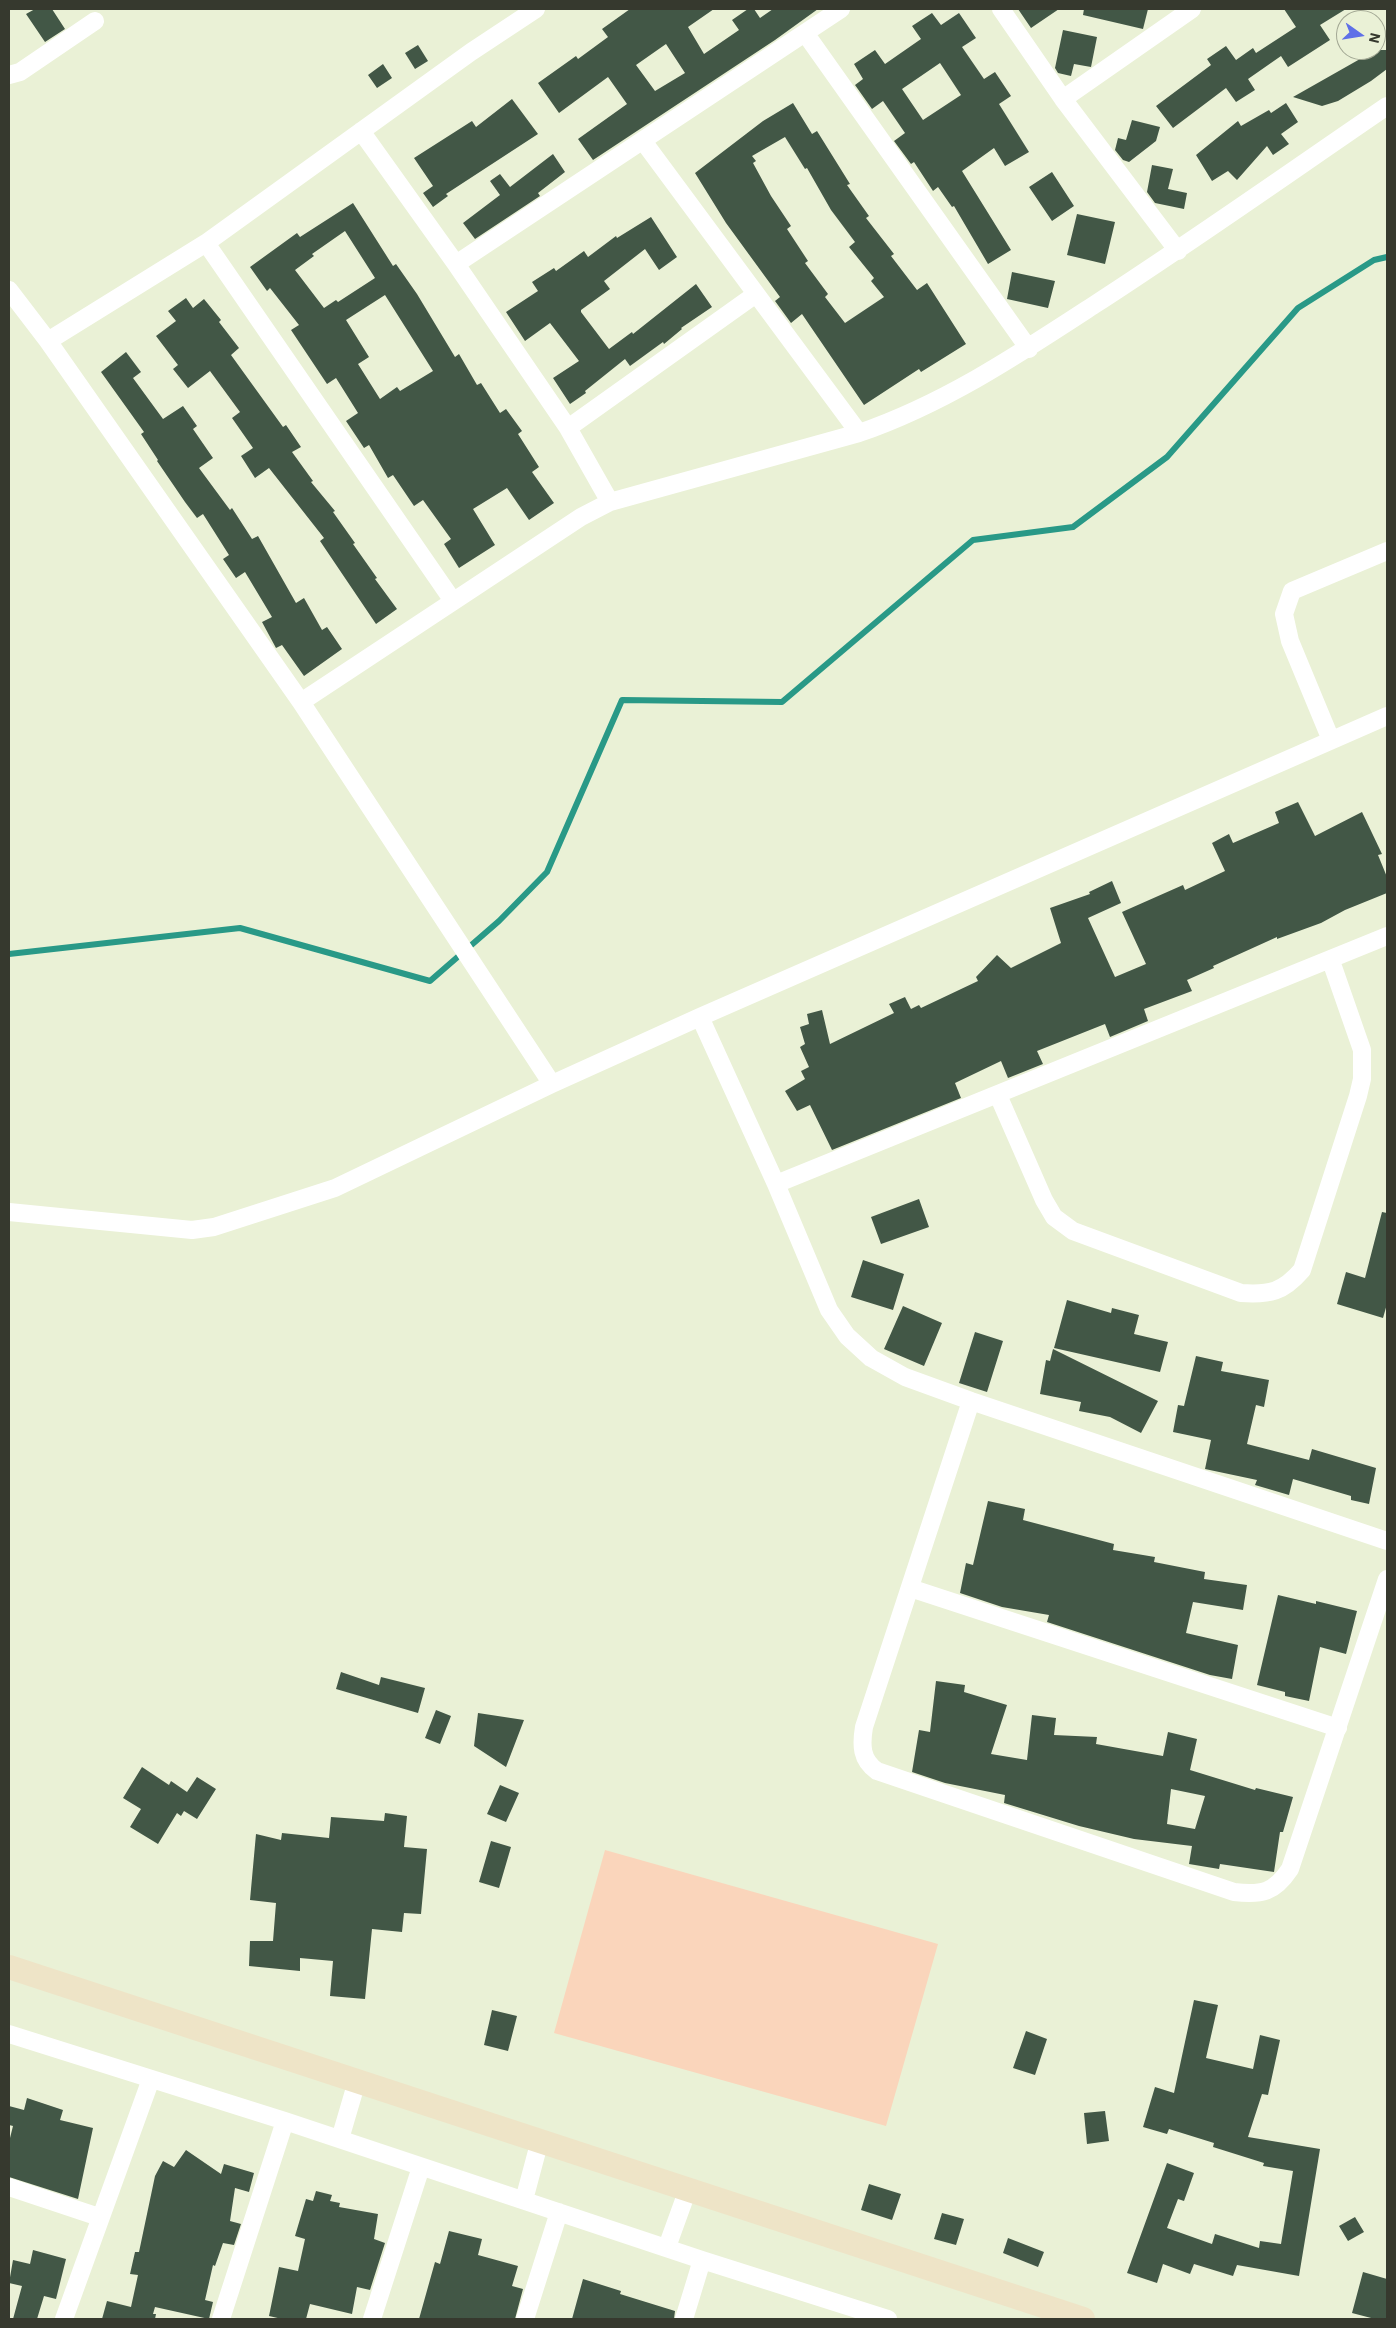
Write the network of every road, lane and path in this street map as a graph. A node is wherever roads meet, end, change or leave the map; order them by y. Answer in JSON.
{"nodes":[{"id":1,"x":536,"y":9,"type":"edge"},
{"id":2,"x":841,"y":9,"type":"edge"},
{"id":3,"x":1001,"y":9,"type":"edge"},
{"id":4,"x":1192,"y":9,"type":"edge"},
{"id":5,"x":95,"y":21,"type":"dead end"},
{"id":6,"x":805,"y":33,"type":"junction"},
{"id":7,"x":9,"y":76,"type":"edge"},
{"id":8,"x":1063,"y":99,"type":"junction"},
{"id":9,"x":1387,"y":106,"type":"edge"},
{"id":10,"x":361,"y":131,"type":"junction"},
{"id":11,"x":643,"y":142,"type":"junction"},
{"id":12,"x":206,"y":243,"type":"junction"},
{"id":13,"x":1178,"y":251,"type":"junction"},
{"id":14,"x":456,"y":264,"type":"junction"},
{"id":15,"x":9,"y":290,"type":"edge"},
{"id":16,"x":756,"y":294,"type":"junction"},
{"id":17,"x":48,"y":341,"type":"junction"},
{"id":18,"x":1029,"y":349,"type":"junction"},
{"id":19,"x":568,"y":428,"type":"junction"},
{"id":20,"x":859,"y":433,"type":"junction"},
{"id":21,"x":610,"y":502,"type":"junction"},
{"id":22,"x":1387,"y":551,"type":"edge"},
{"id":23,"x":453,"y":601,"type":"junction"},
{"id":24,"x":301,"y":702,"type":"junction"},
{"id":25,"x":1387,"y":716,"type":"edge"},
{"id":26,"x":1331,"y":740,"type":"junction"},
{"id":27,"x":1387,"y":936,"type":"edge"},
{"id":28,"x":1332,"y":960,"type":"junction"},
{"id":29,"x":700,"y":1017,"type":"junction"},
{"id":30,"x":552,"y":1084,"type":"junction"},
{"id":31,"x":998,"y":1095,"type":"junction"},
{"id":32,"x":776,"y":1184,"type":"junction"},
{"id":33,"x":9,"y":1212,"type":"edge"},
{"id":34,"x":971,"y":1401,"type":"junction"},
{"id":35,"x":1387,"y":1541,"type":"edge"},
{"id":36,"x":1387,"y":1579,"type":"edge"},
{"id":37,"x":910,"y":1588,"type":"junction"},
{"id":38,"x":1338,"y":1728,"type":"junction"},
{"id":39,"x":9,"y":1968,"type":"edge"},
{"id":40,"x":9,"y":2034,"type":"edge"},
{"id":41,"x":151,"y":2079,"type":"junction"},
{"id":42,"x":357,"y":2081,"type":"junction"},
{"id":43,"x":285,"y":2121,"type":"junction"},
{"id":44,"x":340,"y":2139,"type":"junction"},
{"id":45,"x":540,"y":2140,"type":"junction"},
{"id":46,"x":421,"y":2166,"type":"junction"},
{"id":47,"x":9,"y":2187,"type":"edge"},
{"id":48,"x":688,"y":2188,"type":"junction"},
{"id":49,"x":524,"y":2200,"type":"junction"},
{"id":50,"x":559,"y":2212,"type":"junction"},
{"id":51,"x":100,"y":2216,"type":"junction"},
{"id":52,"x":668,"y":2247,"type":"junction"},
{"id":53,"x":702,"y":2260,"type":"junction"},
{"id":54,"x":64,"y":2319,"type":"edge"},
{"id":55,"x":221,"y":2319,"type":"edge"},
{"id":56,"x":372,"y":2319,"type":"edge"},
{"id":57,"x":525,"y":2319,"type":"edge"},
{"id":58,"x":684,"y":2319,"type":"edge"},
{"id":59,"x":888,"y":2319,"type":"edge"},
{"id":60,"x":1083,"y":2319,"type":"edge"}],
"edges":[{"from":1,"to":10,"type":"street"},
{"from":2,"to":6,"type":"street"},
{"from":3,"to":8,"type":"street"},
{"from":4,"to":8,"type":"street"},
{"from":5,"to":7,"type":"street"},
{"from":6,"to":11,"type":"street"},
{"from":6,"to":18,"type":"street"},
{"from":8,"to":13,"type":"street"},
{"from":9,"to":13,"type":"street"},
{"from":10,"to":12,"type":"street"},
{"from":10,"to":14,"type":"street"},
{"from":11,"to":14,"type":"street"},
{"from":11,"to":16,"type":"street"},
{"from":12,"to":17,"type":"street"},
{"from":12,"to":23,"type":"street"},
{"from":13,"to":18,"type":"street"},
{"from":14,"to":19,"type":"street"},
{"from":15,"to":17,"type":"street"},
{"from":16,"to":19,"type":"street"},
{"from":16,"to":20,"type":"street"},
{"from":17,"to":24,"type":"street"},
{"from":18,"to":20,"type":"street"},
{"from":19,"to":21,"type":"street"},
{"from":20,"to":21,"type":"street"},
{"from":21,"to":23,"type":"street"},
{"from":22,"to":26,"type":"street"},
{"from":23,"to":24,"type":"street"},
{"from":24,"to":30,"type":"street"},
{"from":25,"to":26,"type":"street"},
{"from":26,"to":29,"type":"street"},
{"from":27,"to":28,"type":"street"},
{"from":28,"to":31,"type":"street"},
{"from":28,"to":31,"type":"street"},
{"from":29,"to":30,"type":"street"},
{"from":29,"to":32,"type":"street"},
{"from":30,"to":33,"type":"street"},
{"from":31,"to":32,"type":"street"},
{"from":32,"to":34,"type":"street"},
{"from":34,"to":35,"type":"street"},
{"from":34,"to":37,"type":"street"},
{"from":36,"to":38,"type":"street"},
{"from":37,"to":38,"type":"street"},
{"from":37,"to":38,"type":"street"},
{"from":39,"to":42,"type":"street"},
{"from":40,"to":41,"type":"street"},
{"from":41,"to":43,"type":"street"},
{"from":41,"to":51,"type":"street"},
{"from":42,"to":44,"type":"street"},
{"from":42,"to":45,"type":"street"},
{"from":43,"to":44,"type":"street"},
{"from":43,"to":55,"type":"street"},
{"from":44,"to":46,"type":"street"},
{"from":45,"to":48,"type":"street"},
{"from":45,"to":49,"type":"street"},
{"from":46,"to":49,"type":"street"},
{"from":46,"to":56,"type":"street"},
{"from":47,"to":51,"type":"street"},
{"from":48,"to":52,"type":"street"},
{"from":48,"to":60,"type":"street"},
{"from":49,"to":50,"type":"street"},
{"from":50,"to":52,"type":"street"},
{"from":50,"to":57,"type":"street"},
{"from":51,"to":54,"type":"street"},
{"from":52,"to":53,"type":"street"},
{"from":53,"to":58,"type":"street"},
{"from":53,"to":59,"type":"street"}]}
